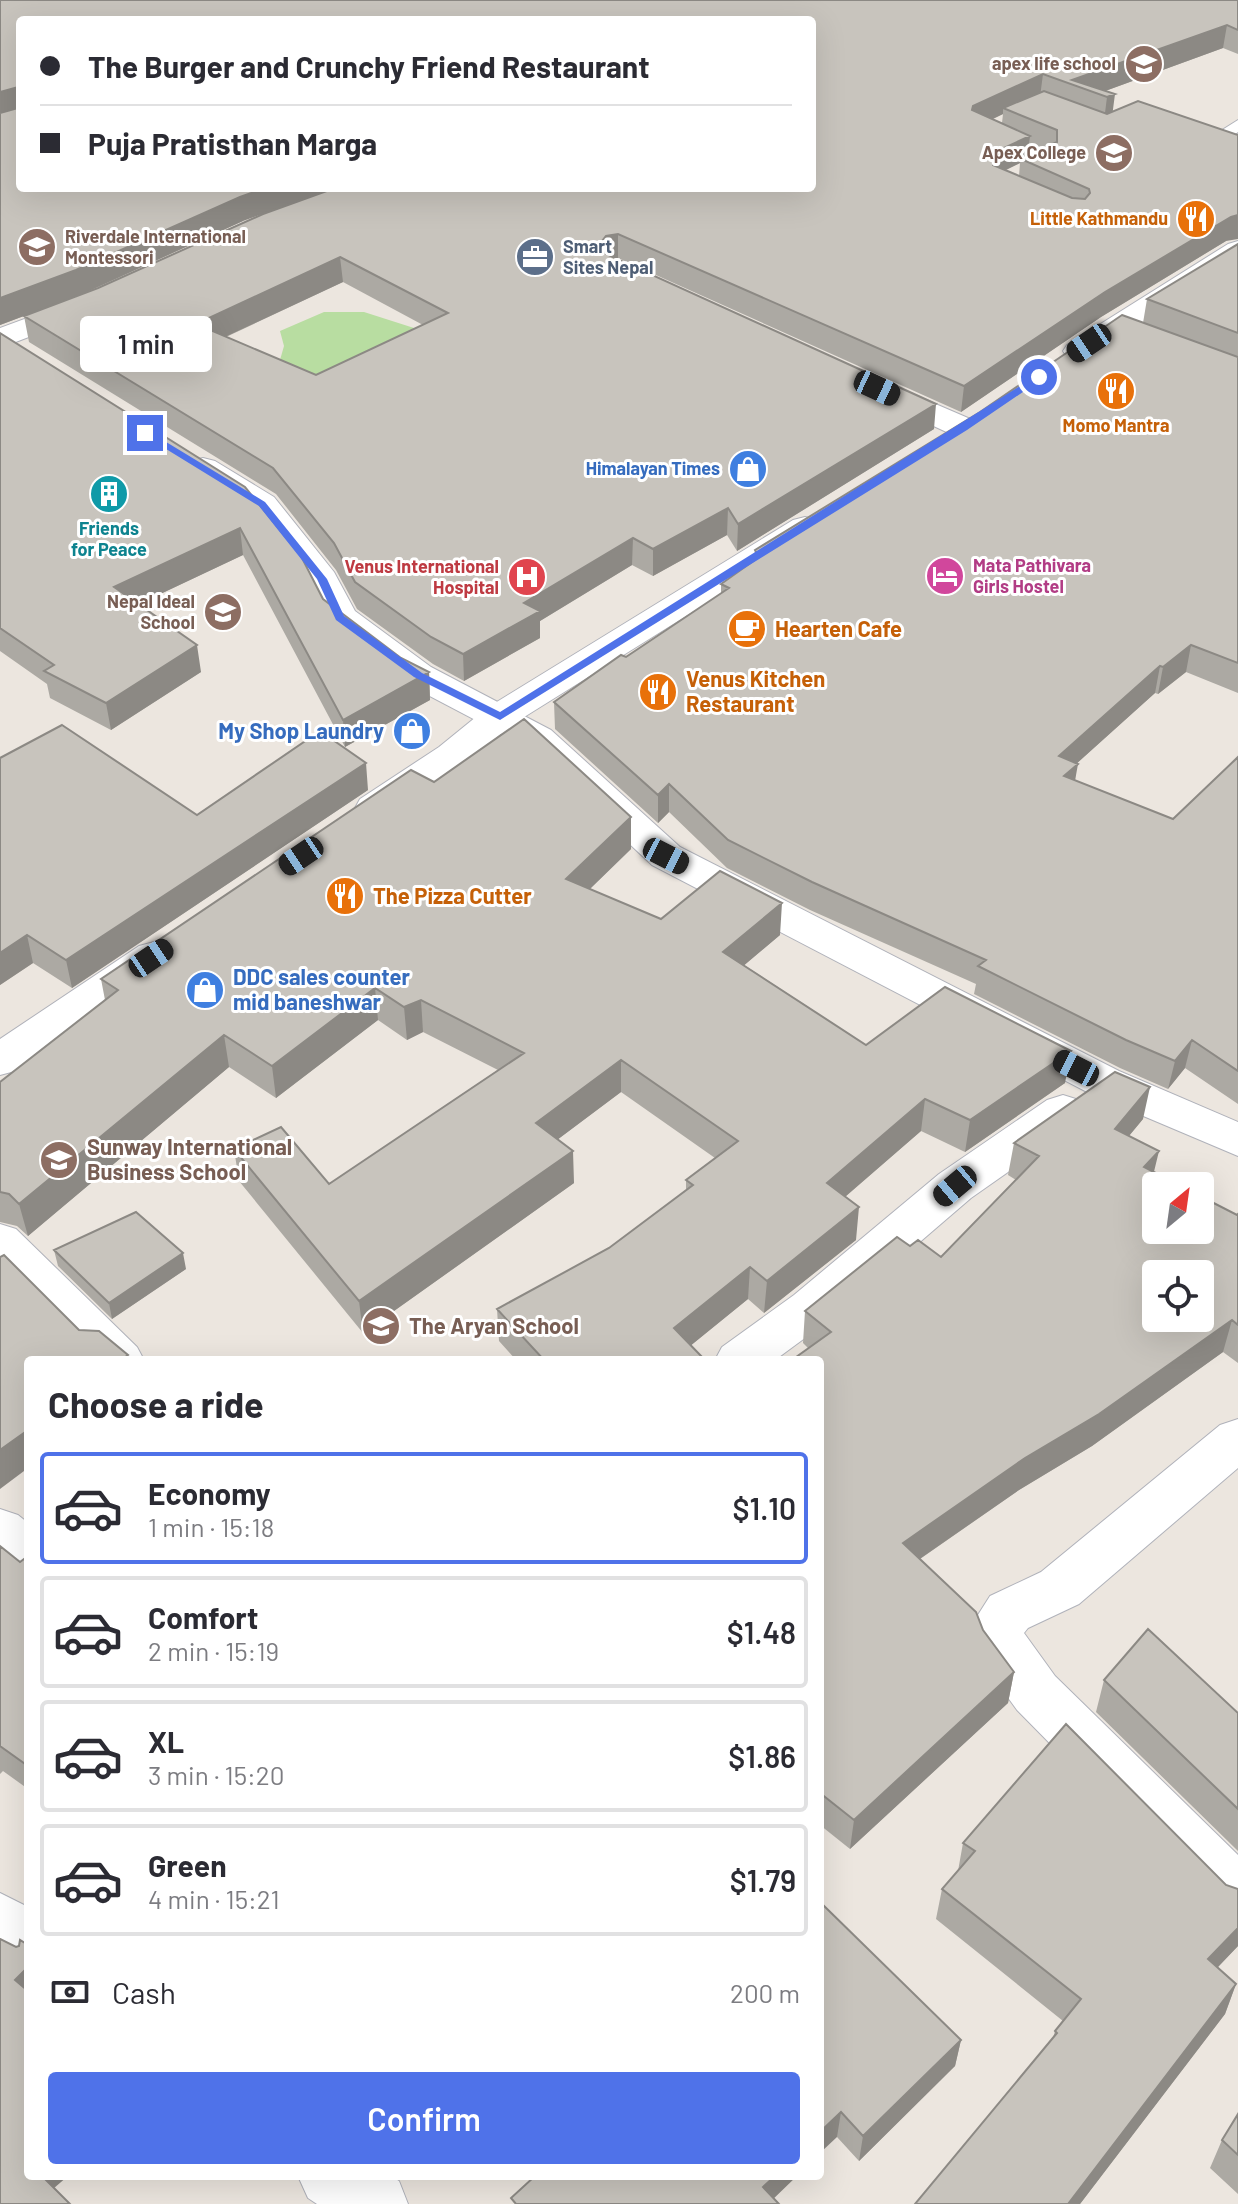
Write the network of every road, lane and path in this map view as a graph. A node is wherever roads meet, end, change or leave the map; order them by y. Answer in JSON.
{"nodes":[{"id":1,"x":1238,"y":125,"type":"edge"},
{"id":2,"x":1238,"y":152,"type":"edge"},
{"id":3,"x":1238,"y":250,"type":"edge"},
{"id":4,"x":114,"y":292,"type":"edge"},
{"id":5,"x":1114,"y":326,"type":"junction"},
{"id":6,"x":1156,"y":342,"type":"edge"},
{"id":7,"x":9,"y":345,"type":"edge"},
{"id":8,"x":1052,"y":368,"type":"edge"},
{"id":9,"x":863,"y":382,"type":"edge"},
{"id":10,"x":924,"y":452,"type":"edge"},
{"id":11,"x":182,"y":456,"type":"edge"},
{"id":12,"x":831,"y":510,"type":"edge"},
{"id":13,"x":500,"y":716,"type":"junction"},
{"id":14,"x":349,"y":824,"type":"edge"},
{"id":15,"x":181,"y":938,"type":"edge"},
{"id":16,"x":0,"y":1060,"type":"edge"},
{"id":17,"x":1104,"y":1082,"type":"junction"},
{"id":18,"x":1238,"y":1140,"type":"edge"},
{"id":19,"x":0,"y":1241,"type":"edge"},
{"id":20,"x":116,"y":1356,"type":"edge"},
{"id":21,"x":745,"y":1356,"type":"edge"},
{"id":22,"x":1238,"y":1439,"type":"edge"},
{"id":23,"x":0,"y":1530,"type":"edge"},
{"id":24,"x":24,"y":1551,"type":"edge"},
{"id":25,"x":1238,"y":1894,"type":"edge"},
{"id":26,"x":0,"y":1921,"type":"edge"},
{"id":27,"x":24,"y":1942,"type":"edge"},
{"id":28,"x":337,"y":2180,"type":"edge"},
{"id":29,"x":376,"y":2204,"type":"edge"}],
"edges":[{"from":1,"to":2,"type":"lane"},
{"from":3,"to":5,"type":"street"},
{"from":4,"to":7,"type":"street"},
{"from":5,"to":6,"type":"street"},
{"from":5,"to":8,"type":"street"},
{"from":9,"to":10,"type":"street"},
{"from":11,"to":13,"type":"street"},
{"from":12,"to":13,"type":"street"},
{"from":13,"to":14,"type":"street"},
{"from":13,"to":17,"type":"street"},
{"from":15,"to":16,"type":"street"},
{"from":17,"to":18,"type":"street"},
{"from":17,"to":21,"type":"street"},
{"from":19,"to":20,"type":"street"},
{"from":22,"to":25,"type":"street"},
{"from":23,"to":24,"type":"street"},
{"from":26,"to":27,"type":"street"},
{"from":28,"to":29,"type":"street"}]}
